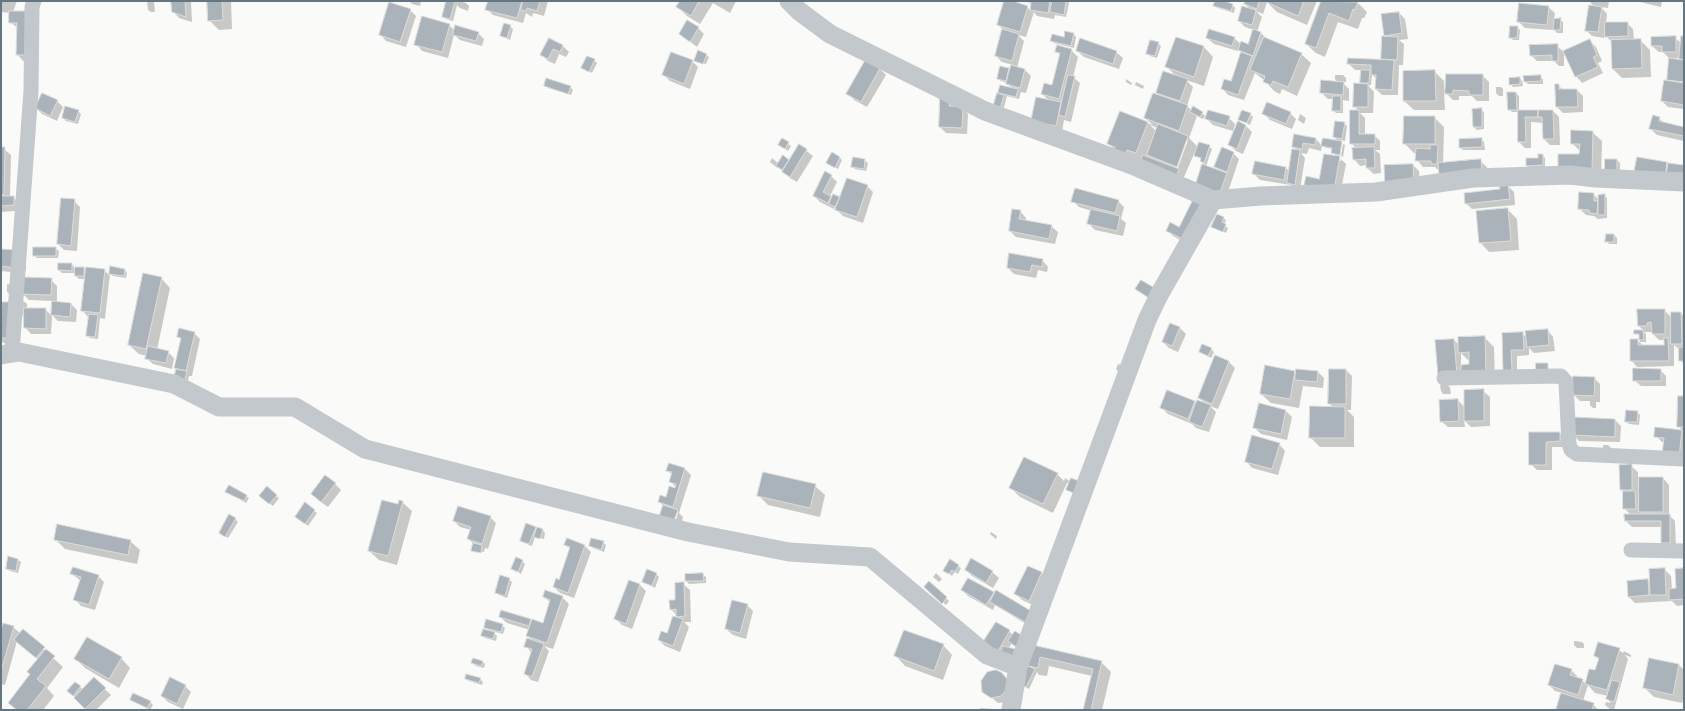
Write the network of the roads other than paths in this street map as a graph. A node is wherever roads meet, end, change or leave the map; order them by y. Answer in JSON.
{"nodes":[{"id":1,"x":34,"y":1,"type":"edge"},
{"id":2,"x":789,"y":1,"type":"edge"},
{"id":3,"x":1684,"y":182,"type":"edge"},
{"id":4,"x":1213,"y":200,"type":"junction"},
{"id":5,"x":6,"y":354,"type":"edge"},
{"id":6,"x":1444,"y":378,"type":"dead end"},
{"id":7,"x":1684,"y":459,"type":"edge"},
{"id":8,"x":1631,"y":550,"type":"dead end"},
{"id":9,"x":1684,"y":551,"type":"edge"},
{"id":10,"x":1018,"y":667,"type":"junction"},
{"id":11,"x":1011,"y":710,"type":"edge"}],
"edges":[{"from":1,"to":5,"type":"street"},
{"from":2,"to":4,"type":"street"},
{"from":3,"to":4,"type":"street"},
{"from":4,"to":10,"type":"street"},
{"from":5,"to":10,"type":"street"},
{"from":6,"to":7,"type":"street"},
{"from":8,"to":9,"type":"street"},
{"from":10,"to":11,"type":"street"}]}
